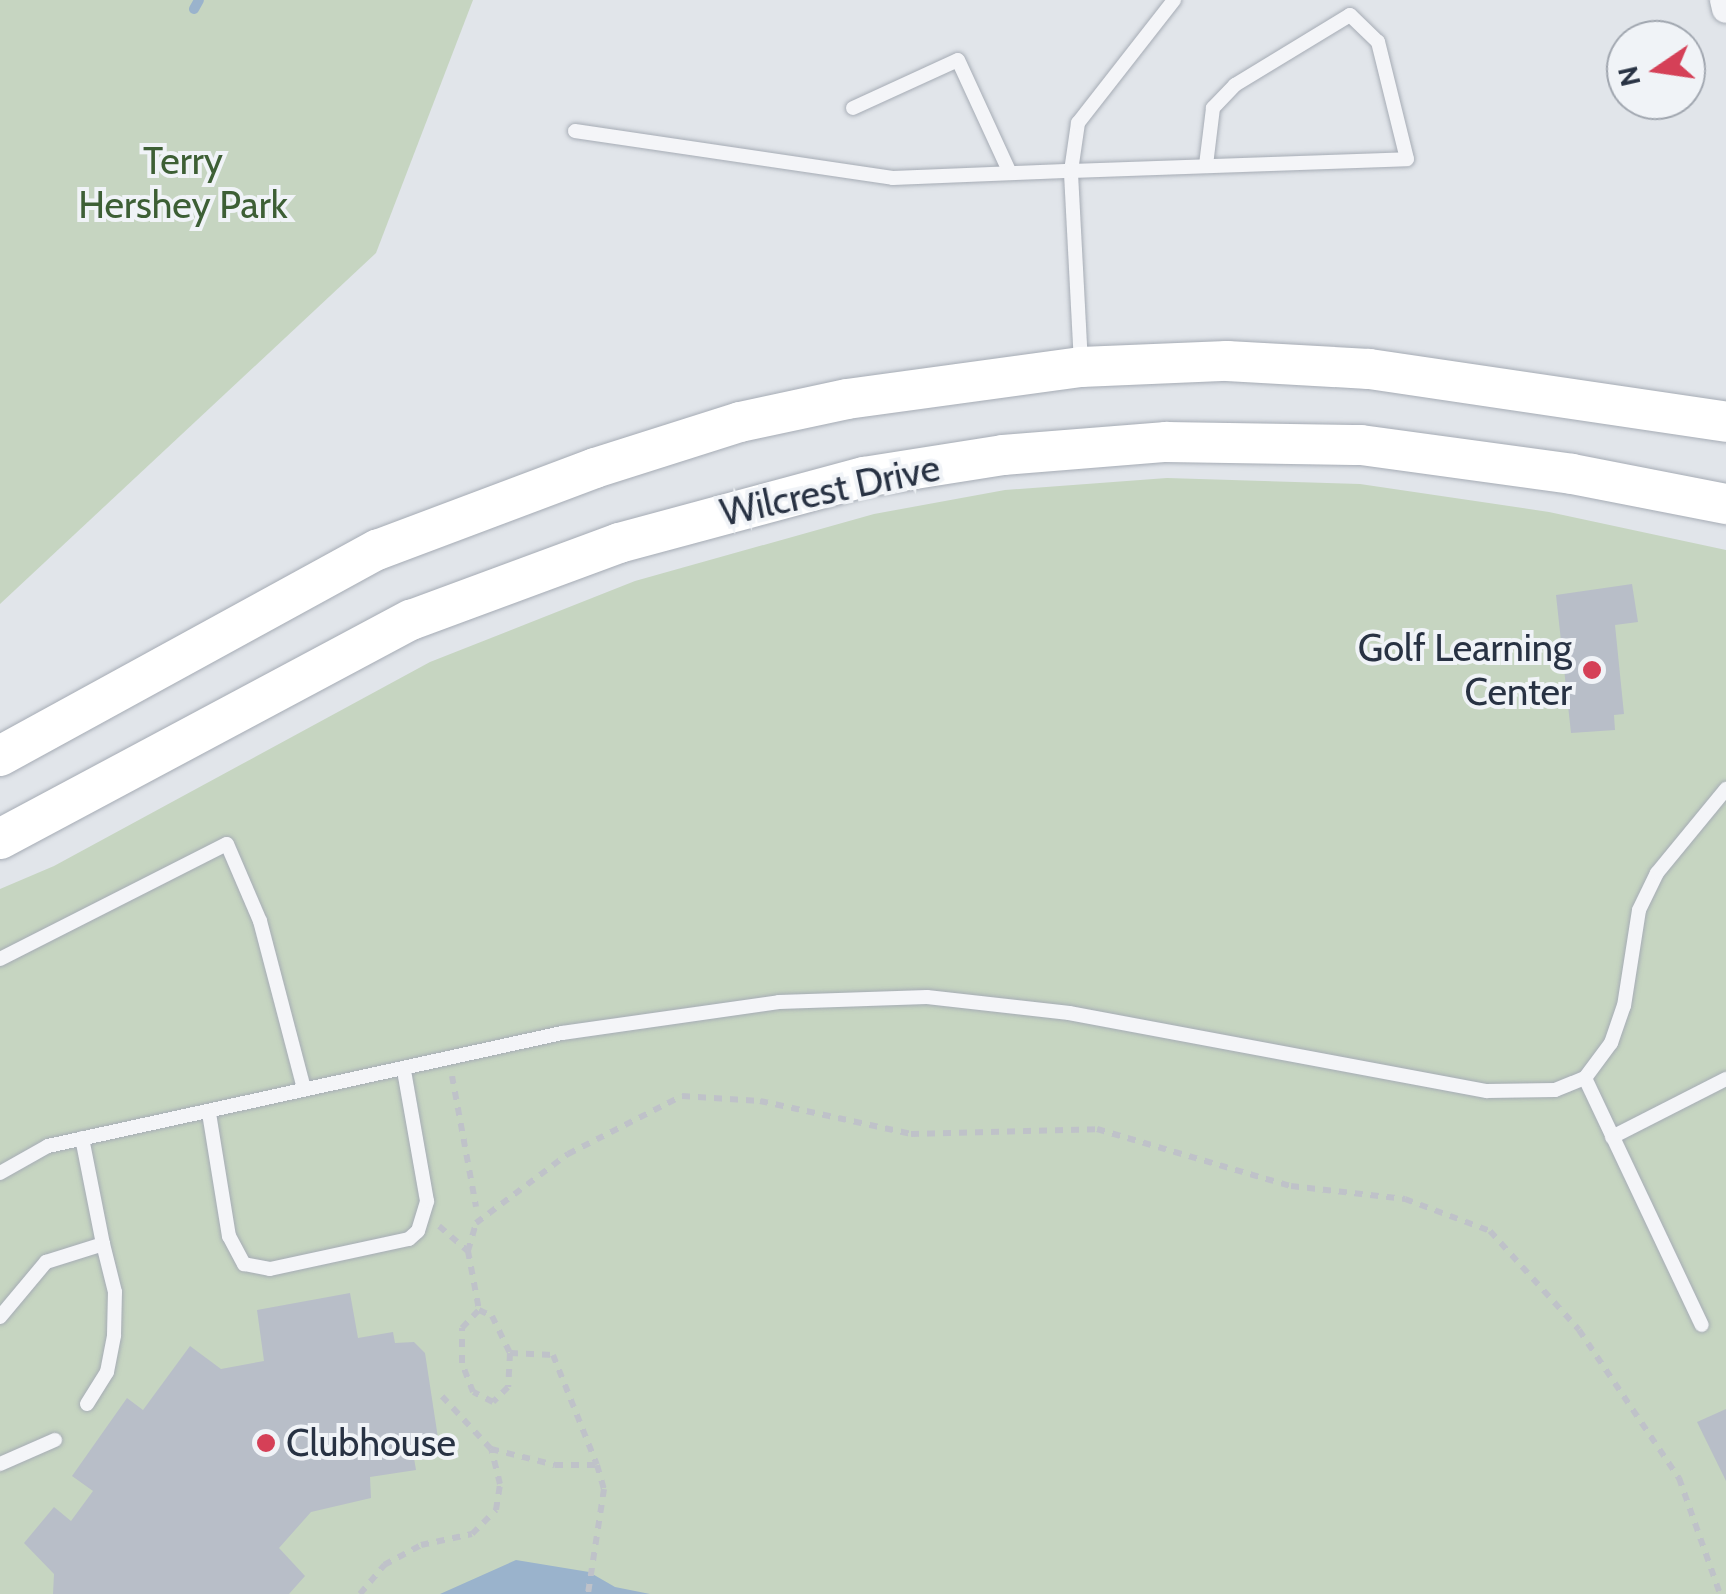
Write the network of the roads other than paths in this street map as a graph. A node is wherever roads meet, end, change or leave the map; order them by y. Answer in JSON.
{"nodes":[{"id":1,"x":1174,"y":0,"type":"edge"},
{"id":2,"x":1724,"y":0,"type":"edge"},
{"id":3,"x":1726,"y":9,"type":"edge"},
{"id":4,"x":853,"y":108,"type":"dead end"},
{"id":5,"x":575,"y":131,"type":"dead end"},
{"id":6,"x":1206,"y":165,"type":"junction"},
{"id":7,"x":1071,"y":171,"type":"junction"},
{"id":8,"x":1010,"y":173,"type":"junction"},
{"id":9,"x":1081,"y":367,"type":"junction"},
{"id":10,"x":1726,"y":422,"type":"edge"},
{"id":11,"x":1726,"y":504,"type":"edge"},
{"id":12,"x":0,"y":756,"type":"edge"},
{"id":13,"x":1726,"y":790,"type":"edge"},
{"id":14,"x":0,"y":840,"type":"edge"},
{"id":15,"x":4,"y":958,"type":"edge"},
{"id":16,"x":404,"y":1071,"type":"junction"},
{"id":17,"x":1585,"y":1078,"type":"junction"},
{"id":18,"x":1726,"y":1080,"type":"edge"},
{"id":19,"x":304,"y":1089,"type":"junction"},
{"id":20,"x":209,"y":1113,"type":"junction"},
{"id":21,"x":1612,"y":1137,"type":"junction"},
{"id":22,"x":82,"y":1138,"type":"junction"},
{"id":23,"x":0,"y":1173,"type":"edge"},
{"id":24,"x":103,"y":1244,"type":"junction"},
{"id":25,"x":0,"y":1316,"type":"edge"},
{"id":26,"x":1702,"y":1325,"type":"dead end"},
{"id":27,"x":87,"y":1404,"type":"dead end"},
{"id":28,"x":55,"y":1440,"type":"dead end"},
{"id":29,"x":0,"y":1464,"type":"edge"}],
"edges":[{"from":1,"to":7,"type":"lane"},
{"from":2,"to":3,"type":"street"},
{"from":4,"to":8,"type":"lane"},
{"from":5,"to":8,"type":"lane"},
{"from":6,"to":6,"type":"lane"},
{"from":6,"to":7,"type":"lane"},
{"from":7,"to":8,"type":"lane"},
{"from":7,"to":9,"type":"lane"},
{"from":9,"to":10,"type":"main road"},
{"from":9,"to":12,"type":"main road"},
{"from":11,"to":14,"type":"main road","name":"Wilcrest Drive"},
{"from":13,"to":17,"type":"lane"},
{"from":15,"to":19,"type":"lane"},
{"from":16,"to":17,"type":"lane"},
{"from":16,"to":19,"type":"lane"},
{"from":16,"to":20,"type":"lane"},
{"from":17,"to":21,"type":"lane"},
{"from":18,"to":21,"type":"lane"},
{"from":19,"to":20,"type":"lane"},
{"from":20,"to":22,"type":"lane"},
{"from":21,"to":26,"type":"lane"},
{"from":22,"to":23,"type":"lane"},
{"from":22,"to":24,"type":"lane"},
{"from":24,"to":25,"type":"lane"},
{"from":24,"to":27,"type":"lane"},
{"from":28,"to":29,"type":"lane"}]}
